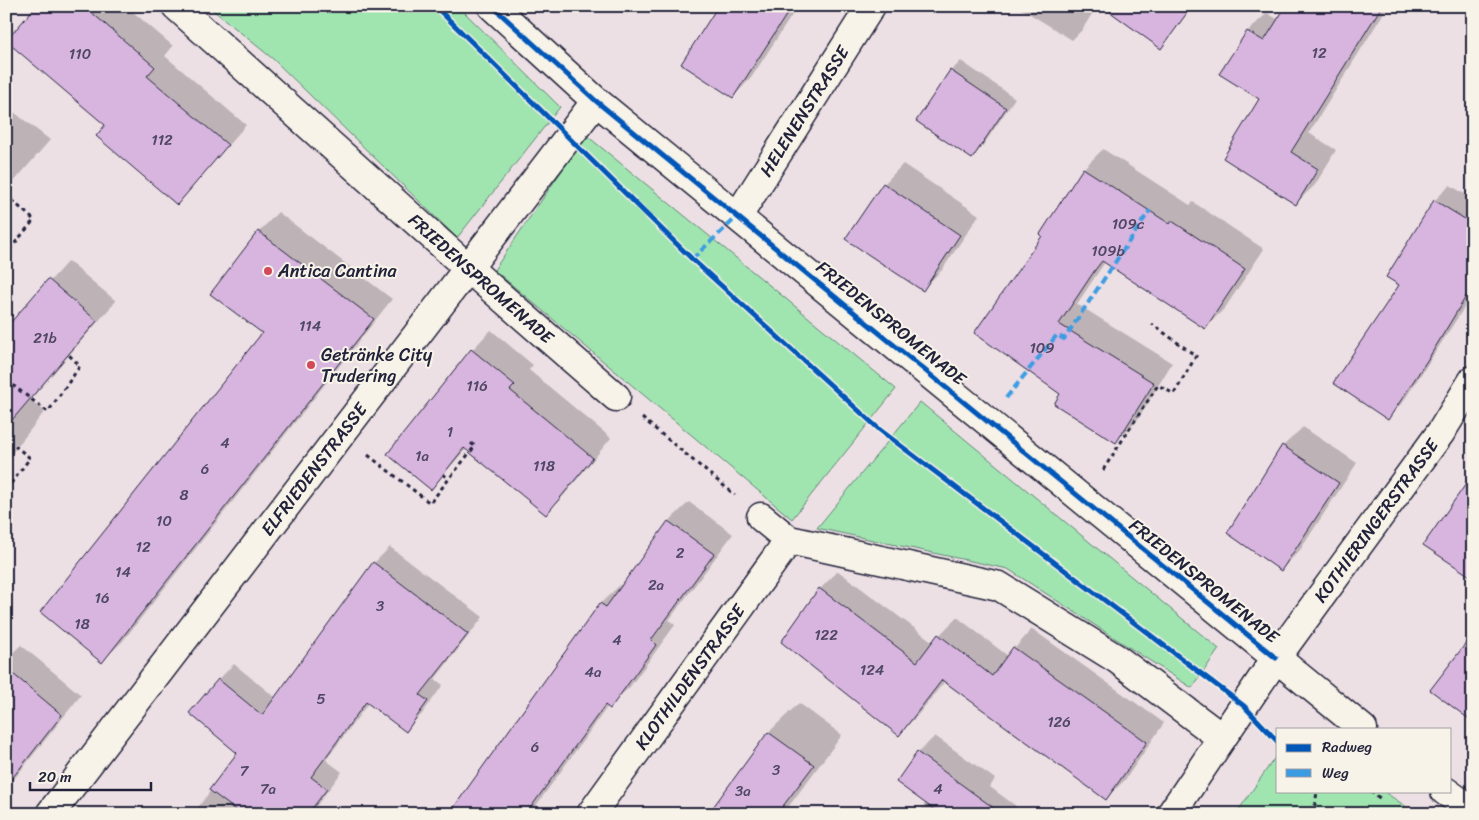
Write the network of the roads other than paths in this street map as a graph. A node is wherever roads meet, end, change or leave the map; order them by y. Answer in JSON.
{"nodes":[{"id":1,"x":176,"y":6,"type":"edge"},
{"id":2,"x":492,"y":6,"type":"edge"},
{"id":3,"x":871,"y":6,"type":"edge"},
{"id":4,"x":596,"y":101,"type":"junction"},
{"id":5,"x":738,"y":216,"type":"junction"},
{"id":6,"x":468,"y":268,"type":"junction"},
{"id":7,"x":1473,"y":380,"type":"edge"},
{"id":8,"x":616,"y":397,"type":"road end"},
{"id":9,"x":761,"y":517,"type":"road end"},
{"id":10,"x":789,"y":540,"type":"junction"},
{"id":11,"x":1276,"y":658,"type":"junction"},
{"id":12,"x":1362,"y":728,"type":"edge"},
{"id":13,"x":1222,"y":738,"type":"junction"},
{"id":14,"x":1446,"y":792,"type":"edge"},
{"id":15,"x":1473,"y":811,"type":"edge"},
{"id":16,"x":50,"y":814,"type":"edge"},
{"id":17,"x":591,"y":814,"type":"edge"},
{"id":18,"x":1171,"y":814,"type":"edge"}],
"edges":[{"from":1,"to":6,"type":"street","name":"FRIEDENSPROMENADE"},
{"from":2,"to":4,"type":"street","name":"FRIEDENSPROMENADE"},
{"from":3,"to":5,"type":"street","name":"HELENENSTRASSE"},
{"from":4,"to":5,"type":"street","name":"FRIEDENSPROMENADE"},
{"from":4,"to":6,"type":"street","name":"ELFRIEDENSTRASSE"},
{"from":5,"to":11,"type":"street","name":"FRIEDENSPROMENADE"},
{"from":6,"to":8,"type":"street","name":"FRIEDENSPROMENADE"},
{"from":6,"to":16,"type":"street","name":"ELFRIEDENSTRASSE"},
{"from":7,"to":11,"type":"street","name":"KOTHIERINGERSTRASSE"},
{"from":9,"to":10,"type":"street"},
{"from":10,"to":13,"type":"street"},
{"from":10,"to":17,"type":"street","name":"KLOTHILDENSTRASSE"},
{"from":11,"to":12,"type":"street","name":"FRIEDENSPROMENADE"},
{"from":11,"to":13,"type":"street","name":"KOTHIERINGERSTRASSE"},
{"from":13,"to":18,"type":"street","name":"KOTHIERINGERSTRASSE"},
{"from":14,"to":15,"type":"street"}]}
